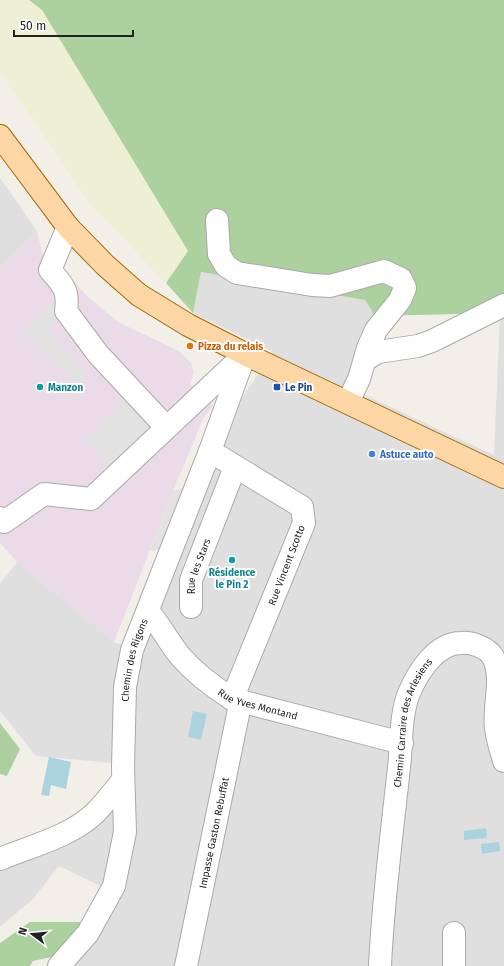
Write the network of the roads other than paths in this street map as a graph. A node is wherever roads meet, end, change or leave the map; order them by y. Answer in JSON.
{"nodes":[{"id":1,"x":0,"y":121,"type":"edge"},
{"id":2,"x":0,"y":136,"type":"edge"},
{"id":3,"x":45,"y":196,"type":"junction"},
{"id":4,"x":217,"y":220,"type":"dead end"},
{"id":5,"x":68,"y":227,"type":"junction"},
{"id":6,"x":504,"y":305,"type":"edge"},
{"id":7,"x":246,"y":354,"type":"junction"},
{"id":8,"x":365,"y":360,"type":"junction"},
{"id":9,"x":348,"y":402,"type":"junction"},
{"id":10,"x":166,"y":427,"type":"junction"},
{"id":11,"x":210,"y":452,"type":"junction"},
{"id":12,"x":236,"y":467,"type":"junction"},
{"id":13,"x":501,"y":475,"type":"edge"},
{"id":14,"x":186,"y":514,"type":"junction"},
{"id":15,"x":0,"y":518,"type":"edge"},
{"id":16,"x":212,"y":526,"type":"junction"},
{"id":17,"x":191,"y":607,"type":"dead end"},
{"id":18,"x":148,"y":610,"type":"junction"},
{"id":19,"x":237,"y":699,"type":"junction"},
{"id":20,"x":402,"y":743,"type":"junction"},
{"id":21,"x":504,"y":761,"type":"edge"},
{"id":22,"x":123,"y":780,"type":"junction"},
{"id":23,"x":0,"y":859,"type":"edge"},
{"id":24,"x":454,"y":933,"type":"dead end"},
{"id":25,"x":59,"y":966,"type":"edge"},
{"id":26,"x":186,"y":966,"type":"edge"},
{"id":27,"x":380,"y":966,"type":"edge"},
{"id":28,"x":454,"y":966,"type":"edge"}],
"edges":[{"from":1,"to":3,"type":"main road"},
{"from":2,"to":3,"type":"main road"},
{"from":3,"to":5,"type":"main road"},
{"from":4,"to":8,"type":"street"},
{"from":5,"to":7,"type":"main road"},
{"from":5,"to":10,"type":"street"},
{"from":6,"to":8,"type":"street"},
{"from":7,"to":9,"type":"main road"},
{"from":7,"to":10,"type":"street"},
{"from":7,"to":11,"type":"street","name":"Chemin des Rigons"},
{"from":8,"to":9,"type":"street"},
{"from":9,"to":13,"type":"main road"},
{"from":10,"to":15,"type":"street"},
{"from":11,"to":12,"type":"street","name":"Rue Vincent Scotto"},
{"from":11,"to":14,"type":"street","name":"Chemin des Rigons"},
{"from":12,"to":16,"type":"street","name":"Rue les Stars"},
{"from":12,"to":19,"type":"street","name":"Rue Vincent Scotto"},
{"from":14,"to":16,"type":"street","name":"Rue les Stars"},
{"from":14,"to":18,"type":"street","name":"Chemin des Rigons"},
{"from":16,"to":17,"type":"street","name":"Rue les Stars"},
{"from":18,"to":19,"type":"street","name":"Rue Yves Montand"},
{"from":18,"to":22,"type":"street","name":"Chemin des Rigons"},
{"from":19,"to":20,"type":"street","name":"Rue Yves Montand"},
{"from":19,"to":26,"type":"street","name":"Impasse Gaston Rebuffat"},
{"from":20,"to":21,"type":"street","name":"Chemin Carraire des Arlesiens"},
{"from":20,"to":27,"type":"street","name":"Chemin Carraire des Arlesiens"},
{"from":22,"to":23,"type":"street"},
{"from":22,"to":25,"type":"street","name":"Chemin des Rigons"},
{"from":24,"to":28,"type":"street"}]}
